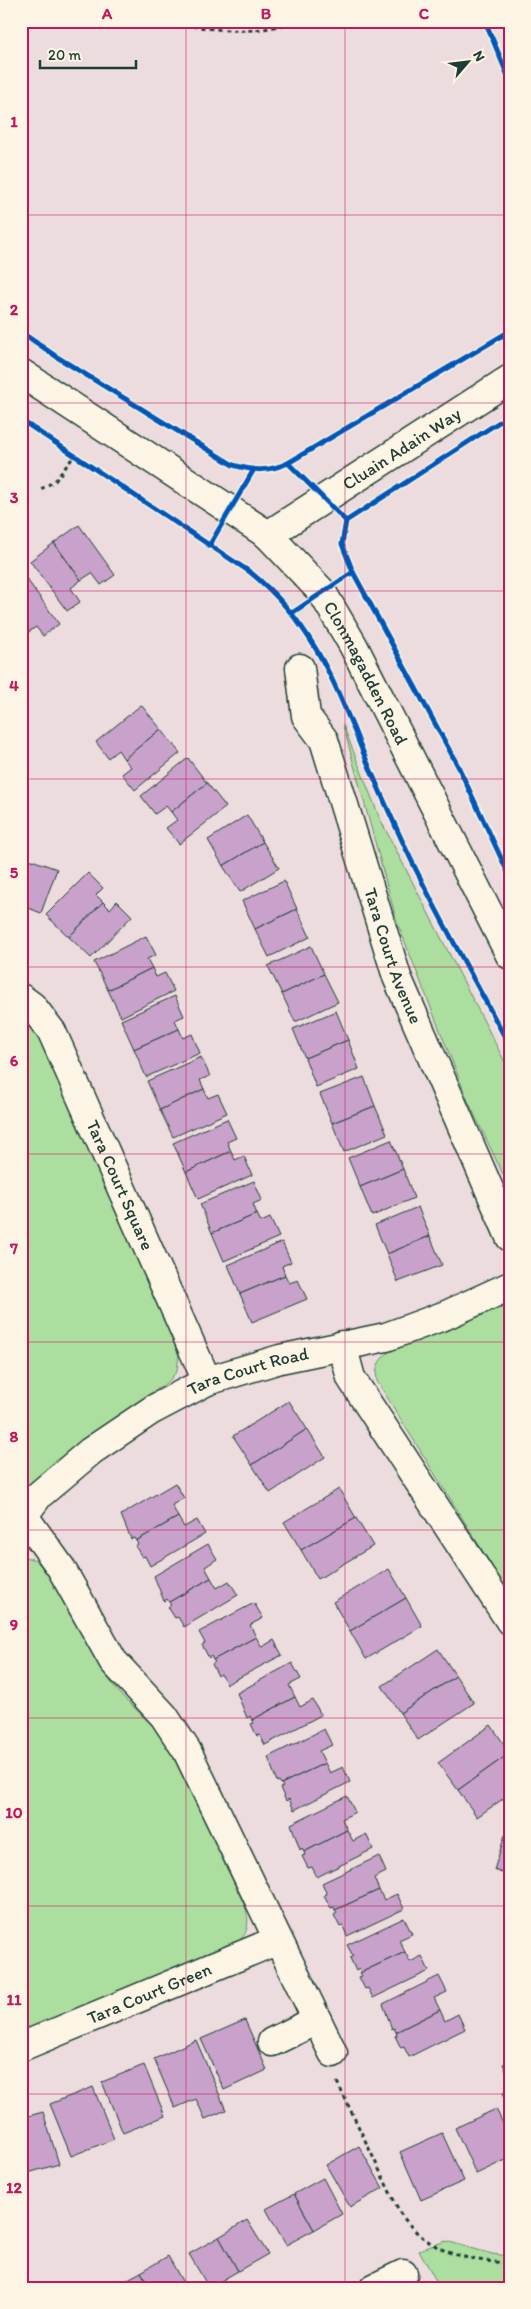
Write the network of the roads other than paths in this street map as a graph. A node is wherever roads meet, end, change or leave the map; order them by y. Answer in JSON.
{"nodes":[{"id":1,"x":21,"y":373,"type":"edge"},
{"id":2,"x":510,"y":379,"type":"edge"},
{"id":3,"x":268,"y":535,"type":"junction"},
{"id":4,"x":300,"y":668,"type":"dead end"},
{"id":5,"x":510,"y":955,"type":"edge"},
{"id":6,"x":21,"y":998,"type":"edge"},
{"id":7,"x":510,"y":1237,"type":"edge"},
{"id":8,"x":510,"y":1286,"type":"edge"},
{"id":9,"x":342,"y":1345,"type":"junction"},
{"id":10,"x":207,"y":1381,"type":"junction"},
{"id":11,"x":22,"y":1518,"type":"edge"},
{"id":12,"x":510,"y":1621,"type":"edge"},
{"id":13,"x":278,"y":1940,"type":"junction"},
{"id":14,"x":317,"y":2020,"type":"junction"},
{"id":15,"x":272,"y":2042,"type":"dead end"},
{"id":16,"x":21,"y":2047,"type":"edge"},
{"id":17,"x":333,"y":2063,"type":"road end"},
{"id":18,"x":403,"y":2274,"type":"dead end"},
{"id":19,"x":374,"y":2288,"type":"edge"}],
"edges":[{"from":1,"to":3,"type":"street","name":"Clonmagadden Road"},
{"from":2,"to":3,"type":"street","name":"Cluain Adain Way"},
{"from":3,"to":5,"type":"street","name":"Clonmagadden Road"},
{"from":4,"to":7,"type":"street","name":"Tara Court Avenue"},
{"from":6,"to":10,"type":"street","name":"Tara Court Square"},
{"from":8,"to":9,"type":"street","name":"Tara Court Road"},
{"from":9,"to":10,"type":"street","name":"Tara Court Road"},
{"from":9,"to":12,"type":"street"},
{"from":10,"to":11,"type":"street","name":"Tara Court Road"},
{"from":11,"to":13,"type":"street"},
{"from":13,"to":14,"type":"street"},
{"from":13,"to":16,"type":"street","name":"Tara Court Green"},
{"from":14,"to":15,"type":"street"},
{"from":14,"to":17,"type":"street"},
{"from":18,"to":19,"type":"street"}]}
